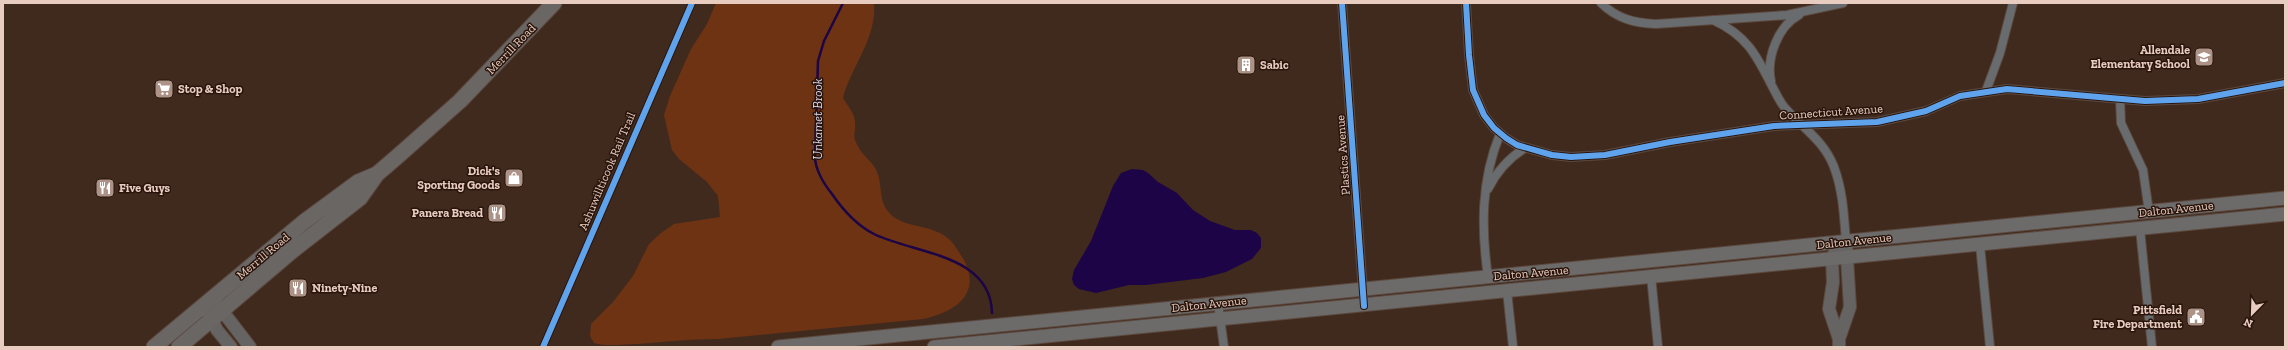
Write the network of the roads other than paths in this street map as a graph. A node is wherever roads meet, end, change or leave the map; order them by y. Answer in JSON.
{"nodes":[{"id":1,"x":554,"y":3,"type":"edge"},
{"id":2,"x":1342,"y":3,"type":"edge"},
{"id":3,"x":1466,"y":3,"type":"edge"},
{"id":4,"x":1601,"y":3,"type":"edge"},
{"id":5,"x":1843,"y":3,"type":"edge"},
{"id":6,"x":2013,"y":3,"type":"edge"},
{"id":7,"x":1806,"y":12,"type":"junction"},
{"id":8,"x":1713,"y":20,"type":"junction"},
{"id":9,"x":2285,"y":83,"type":"edge"},
{"id":10,"x":1772,"y":86,"type":"junction"},
{"id":11,"x":1986,"y":91,"type":"junction"},
{"id":12,"x":2120,"y":99,"type":"junction"},
{"id":13,"x":1805,"y":125,"type":"junction"},
{"id":14,"x":1500,"y":134,"type":"junction"},
{"id":15,"x":1525,"y":148,"type":"junction"},
{"id":16,"x":377,"y":174,"type":"junction"},
{"id":17,"x":1484,"y":196,"type":"junction"},
{"id":18,"x":2285,"y":198,"type":"edge"},
{"id":19,"x":2149,"y":212,"type":"junction"},
{"id":20,"x":2285,"y":214,"type":"edge"},
{"id":21,"x":2140,"y":229,"type":"junction"},
{"id":22,"x":1846,"y":242,"type":"junction"},
{"id":23,"x":1980,"y":245,"type":"junction"},
{"id":24,"x":1847,"y":258,"type":"junction"},
{"id":25,"x":1832,"y":259,"type":"junction"},
{"id":26,"x":1651,"y":276,"type":"junction"},
{"id":27,"x":1488,"y":277,"type":"junction"},
{"id":28,"x":1363,"y":289,"type":"junction"},
{"id":29,"x":1507,"y":291,"type":"junction"},
{"id":30,"x":209,"y":302,"type":"junction"},
{"id":31,"x":1218,"y":303,"type":"junction"},
{"id":32,"x":1364,"y":306,"type":"junction"},
{"id":33,"x":217,"y":316,"type":"junction"},
{"id":34,"x":1220,"y":320,"type":"junction"},
{"id":35,"x":1839,"y":343,"type":"edge"},
{"id":36,"x":154,"y":347,"type":"edge"},
{"id":37,"x":179,"y":347,"type":"edge"},
{"id":38,"x":231,"y":347,"type":"edge"},
{"id":39,"x":250,"y":347,"type":"edge"},
{"id":40,"x":778,"y":347,"type":"edge"},
{"id":41,"x":934,"y":347,"type":"edge"},
{"id":42,"x":1224,"y":347,"type":"edge"},
{"id":43,"x":1513,"y":347,"type":"edge"},
{"id":44,"x":1658,"y":347,"type":"edge"},
{"id":45,"x":1990,"y":347,"type":"edge"},
{"id":46,"x":2152,"y":347,"type":"edge"}],
"edges":[{"from":1,"to":16,"type":"highway","name":"Merrill Road"},
{"from":2,"to":28,"type":"street","name":"Plastics Avenue"},
{"from":3,"to":14,"type":"street"},
{"from":4,"to":8,"type":"street"},
{"from":5,"to":7,"type":"street"},
{"from":6,"to":11,"type":"street"},
{"from":7,"to":8,"type":"street"},
{"from":7,"to":10,"type":"street"},
{"from":8,"to":10,"type":"street"},
{"from":9,"to":12,"type":"street","name":"Connecticut Avenue"},
{"from":10,"to":13,"type":"street"},
{"from":11,"to":12,"type":"street","name":"Connecticut Avenue"},
{"from":11,"to":13,"type":"street","name":"Connecticut Avenue"},
{"from":12,"to":19,"type":"street"},
{"from":13,"to":15,"type":"street","name":"Connecticut Avenue"},
{"from":13,"to":22,"type":"street"},
{"from":14,"to":15,"type":"street","name":"Connecticut Avenue"},
{"from":14,"to":17,"type":"street"},
{"from":15,"to":17,"type":"street"},
{"from":16,"to":30,"type":"highway","name":"Merrill Road"},
{"from":16,"to":33,"type":"highway","name":"Merrill Road"},
{"from":17,"to":27,"type":"street"},
{"from":18,"to":19,"type":"main road","name":"Dalton Avenue"},
{"from":19,"to":22,"type":"main road","name":"Dalton Avenue"},
{"from":20,"to":21,"type":"main road","name":"Dalton Avenue"},
{"from":21,"to":23,"type":"main road","name":"Dalton Avenue"},
{"from":21,"to":46,"type":"street"},
{"from":22,"to":24,"type":"street"},
{"from":22,"to":25,"type":"street"},
{"from":22,"to":27,"type":"main road","name":"Dalton Avenue"},
{"from":23,"to":24,"type":"main road","name":"Dalton Avenue"},
{"from":23,"to":45,"type":"street"},
{"from":24,"to":25,"type":"main road","name":"Dalton Avenue"},
{"from":24,"to":35,"type":"street"},
{"from":25,"to":26,"type":"main road","name":"Dalton Avenue"},
{"from":25,"to":35,"type":"street"},
{"from":26,"to":29,"type":"main road","name":"Dalton Avenue"},
{"from":26,"to":44,"type":"street"},
{"from":27,"to":28,"type":"main road","name":"Dalton Avenue"},
{"from":28,"to":31,"type":"main road","name":"Dalton Avenue"},
{"from":28,"to":32,"type":"street","name":"Plastics Avenue"},
{"from":29,"to":32,"type":"main road","name":"Dalton Avenue"},
{"from":29,"to":43,"type":"street"},
{"from":30,"to":33,"type":"street"},
{"from":30,"to":36,"type":"highway","name":"Merrill Road"},
{"from":31,"to":34,"type":"street"},
{"from":31,"to":40,"type":"main road","name":"Dalton Avenue"},
{"from":32,"to":34,"type":"main road","name":"Dalton Avenue"},
{"from":33,"to":37,"type":"highway","name":"Merrill Road"},
{"from":33,"to":38,"type":"street"},
{"from":33,"to":39,"type":"street"},
{"from":34,"to":41,"type":"main road","name":"Dalton Avenue"},
{"from":34,"to":42,"type":"street"}]}
